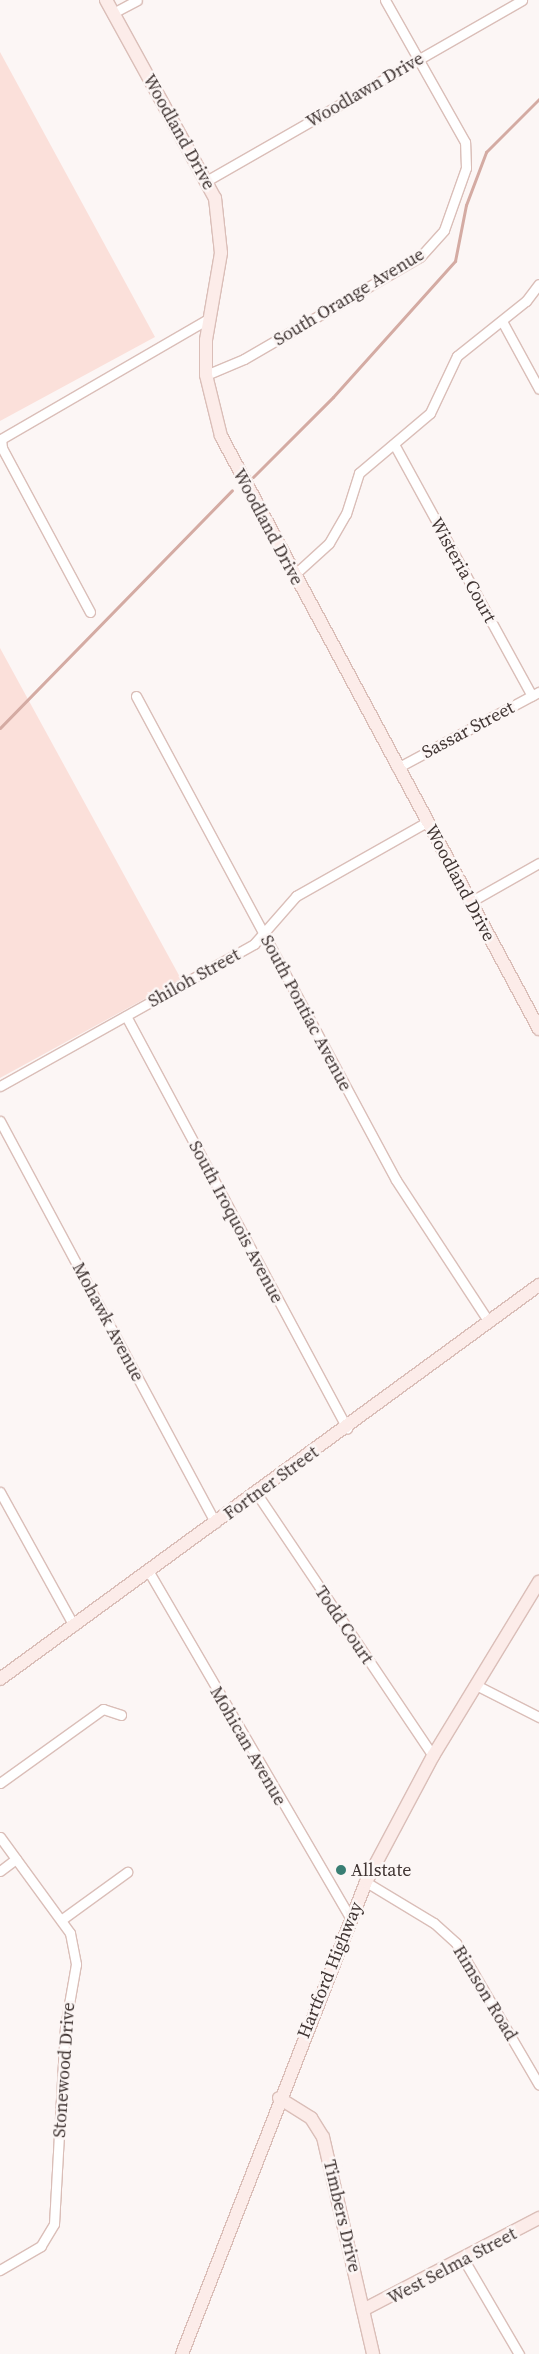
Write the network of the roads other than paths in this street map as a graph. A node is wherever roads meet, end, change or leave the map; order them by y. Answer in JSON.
{"nodes":[{"id":1,"x":106,"y":0,"type":"edge"},
{"id":2,"x":137,"y":0,"type":"edge"},
{"id":3,"x":385,"y":0,"type":"edge"},
{"id":4,"x":522,"y":0,"type":"edge"},
{"id":5,"x":113,"y":13,"type":"junction"},
{"id":6,"x":419,"y":59,"type":"junction"},
{"id":7,"x":208,"y":180,"type":"junction"},
{"id":8,"x":539,"y":284,"type":"edge"},
{"id":9,"x":210,"y":318,"type":"junction"},
{"id":10,"x":502,"y":321,"type":"junction"},
{"id":11,"x":206,"y":375,"type":"junction"},
{"id":12,"x":539,"y":389,"type":"edge"},
{"id":13,"x":394,"y":444,"type":"junction"},
{"id":14,"x":294,"y":575,"type":"junction"},
{"id":15,"x":90,"y":612,"type":"dead end"},
{"id":16,"x":535,"y":694,"type":"edge"},
{"id":17,"x":136,"y":696,"type":"dead end"},
{"id":18,"x":398,"y":768,"type":"junction"},
{"id":19,"x":427,"y":822,"type":"junction"},
{"id":20,"x":539,"y":864,"type":"edge"},
{"id":21,"x":470,"y":902,"type":"junction"},
{"id":22,"x":264,"y":934,"type":"junction"},
{"id":23,"x":126,"y":1016,"type":"junction"},
{"id":24,"x":539,"y":1029,"type":"edge"},
{"id":25,"x":0,"y":1086,"type":"edge"},
{"id":26,"x":0,"y":1121,"type":"edge"},
{"id":27,"x":539,"y":1285,"type":"edge"},
{"id":28,"x":489,"y":1322,"type":"junction"},
{"id":29,"x":347,"y":1428,"type":"junction"},
{"id":30,"x":0,"y":1492,"type":"edge"},
{"id":31,"x":257,"y":1494,"type":"junction"},
{"id":32,"x":216,"y":1523,"type":"junction"},
{"id":33,"x":149,"y":1572,"type":"junction"},
{"id":34,"x":539,"y":1582,"type":"edge"},
{"id":35,"x":74,"y":1626,"type":"junction"},
{"id":36,"x":0,"y":1679,"type":"edge"},
{"id":37,"x":476,"y":1685,"type":"junction"},
{"id":38,"x":121,"y":1715,"type":"dead end"},
{"id":39,"x":539,"y":1717,"type":"edge"},
{"id":40,"x":433,"y":1756,"type":"junction"},
{"id":41,"x":0,"y":1783,"type":"edge"},
{"id":42,"x":0,"y":1837,"type":"edge"},
{"id":43,"x":16,"y":1859,"type":"junction"},
{"id":44,"x":0,"y":1870,"type":"edge"},
{"id":45,"x":127,"y":1872,"type":"dead end"},
{"id":46,"x":366,"y":1882,"type":"junction"},
{"id":47,"x":350,"y":1918,"type":"junction"},
{"id":48,"x":61,"y":1920,"type":"junction"},
{"id":49,"x":539,"y":2085,"type":"edge"},
{"id":50,"x":279,"y":2098,"type":"junction"},
{"id":51,"x":539,"y":2218,"type":"edge"},
{"id":52,"x":464,"y":2260,"type":"junction"},
{"id":53,"x":0,"y":2270,"type":"edge"},
{"id":54,"x":363,"y":2310,"type":"junction"},
{"id":55,"x":182,"y":2354,"type":"edge"},
{"id":56,"x":372,"y":2354,"type":"edge"},
{"id":57,"x":519,"y":2354,"type":"edge"}],
"edges":[{"from":1,"to":5,"type":"main road","name":"Woodland Drive"},
{"from":2,"to":5,"type":"street"},
{"from":3,"to":6,"type":"street","name":"South Orange Avenue"},
{"from":4,"to":6,"type":"street","name":"Woodlawn Drive"},
{"from":5,"to":7,"type":"main road","name":"Woodland Drive"},
{"from":6,"to":7,"type":"street","name":"Woodlawn Drive"},
{"from":6,"to":11,"type":"street","name":"South Orange Avenue"},
{"from":7,"to":9,"type":"main road","name":"Woodland Drive"},
{"from":8,"to":10,"type":"street"},
{"from":9,"to":11,"type":"main road","name":"Woodland Drive"},
{"from":9,"to":15,"type":"street"},
{"from":10,"to":12,"type":"street"},
{"from":10,"to":13,"type":"street"},
{"from":11,"to":14,"type":"main road","name":"Woodland Drive"},
{"from":13,"to":14,"type":"street"},
{"from":13,"to":16,"type":"street","name":"Wisteria Court"},
{"from":14,"to":18,"type":"main road","name":"Woodland Drive"},
{"from":16,"to":18,"type":"street","name":"Sassar Street"},
{"from":17,"to":22,"type":"street","name":"South Pontiac Avenue"},
{"from":18,"to":19,"type":"main road","name":"Woodland Drive"},
{"from":19,"to":21,"type":"main road","name":"Woodland Drive"},
{"from":19,"to":22,"type":"street","name":"Shiloh Street"},
{"from":20,"to":21,"type":"street"},
{"from":21,"to":24,"type":"main road","name":"Woodland Drive"},
{"from":22,"to":23,"type":"street","name":"Shiloh Street"},
{"from":22,"to":28,"type":"street","name":"South Pontiac Avenue"},
{"from":23,"to":25,"type":"street","name":"Shiloh Street"},
{"from":23,"to":29,"type":"street","name":"South Iroquois Avenue"},
{"from":26,"to":32,"type":"street","name":"Mohawk Avenue"},
{"from":27,"to":28,"type":"main road","name":"Fortner Street"},
{"from":28,"to":29,"type":"main road","name":"Fortner Street"},
{"from":29,"to":31,"type":"main road","name":"Fortner Street"},
{"from":30,"to":35,"type":"street"},
{"from":31,"to":32,"type":"main road","name":"Fortner Street"},
{"from":31,"to":40,"type":"street","name":"Todd Court"},
{"from":32,"to":33,"type":"main road","name":"Fortner Street"},
{"from":33,"to":35,"type":"main road","name":"Fortner Street"},
{"from":33,"to":47,"type":"street","name":"Mohican Avenue"},
{"from":34,"to":37,"type":"main road","name":"Hartford Highway"},
{"from":35,"to":36,"type":"main road","name":"Fortner Street"},
{"from":37,"to":39,"type":"street"},
{"from":37,"to":40,"type":"main road","name":"Hartford Highway"},
{"from":38,"to":41,"type":"street"},
{"from":40,"to":46,"type":"main road","name":"Hartford Highway"},
{"from":42,"to":43,"type":"street","name":"Stonewood Drive"},
{"from":43,"to":44,"type":"street"},
{"from":43,"to":48,"type":"street","name":"Stonewood Drive"},
{"from":45,"to":48,"type":"street"},
{"from":46,"to":47,"type":"main road","name":"Hartford Highway"},
{"from":46,"to":49,"type":"street","name":"Rimson Road"},
{"from":47,"to":50,"type":"main road","name":"Hartford Highway"},
{"from":48,"to":53,"type":"street","name":"Stonewood Drive"},
{"from":50,"to":54,"type":"main road","name":"Timbers Drive"},
{"from":50,"to":55,"type":"main road","name":"Hartford Highway"},
{"from":51,"to":52,"type":"main road","name":"West Selma Street"},
{"from":52,"to":54,"type":"main road","name":"West Selma Street"},
{"from":52,"to":57,"type":"street"},
{"from":54,"to":56,"type":"main road","name":"Timbers Drive"}]}
